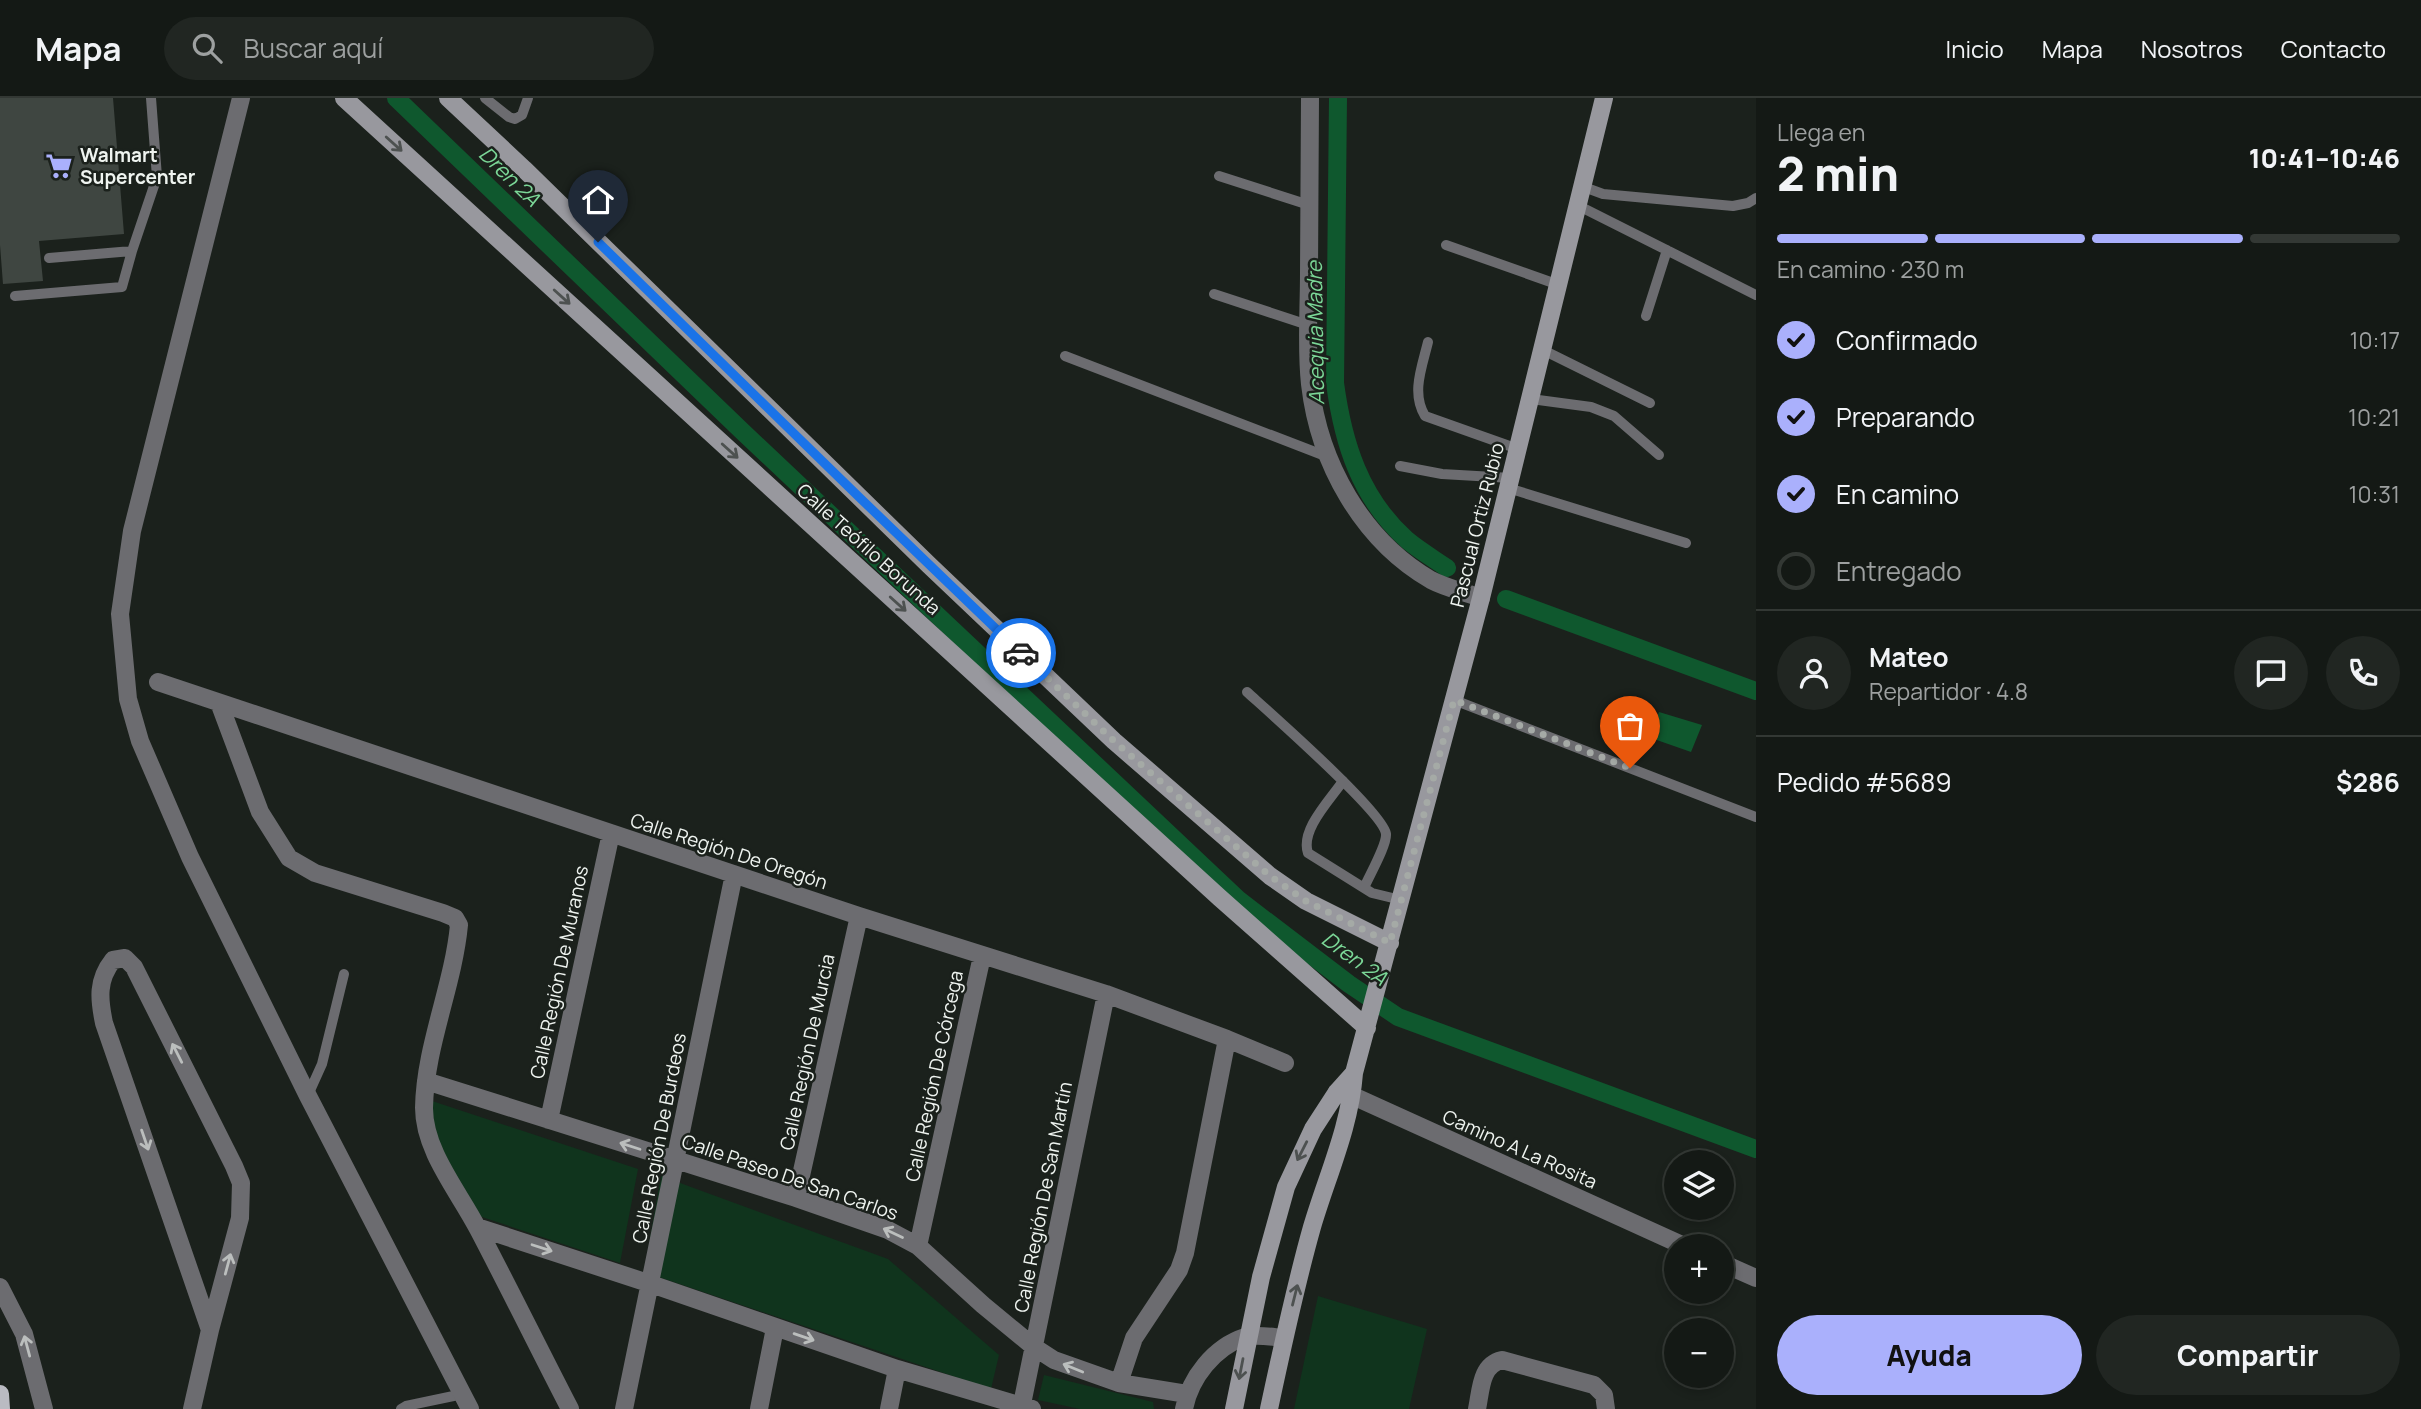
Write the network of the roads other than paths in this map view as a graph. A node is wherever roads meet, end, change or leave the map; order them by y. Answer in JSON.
{"nodes":[{"id":1,"x":151,"y":98,"type":"edge"},
{"id":2,"x":241,"y":98,"type":"edge"},
{"id":3,"x":344,"y":98,"type":"edge"},
{"id":4,"x":448,"y":98,"type":"edge"},
{"id":5,"x":485,"y":98,"type":"edge"},
{"id":6,"x":528,"y":98,"type":"edge"},
{"id":7,"x":1310,"y":98,"type":"edge"},
{"id":8,"x":1604,"y":98,"type":"edge"},
{"id":9,"x":1219,"y":176,"type":"dead end"},
{"id":10,"x":1584,"y":187,"type":"junction"},
{"id":11,"x":1756,"y":198,"type":"edge"},
{"id":12,"x":1310,"y":205,"type":"junction"},
{"id":13,"x":1579,"y":206,"type":"junction"},
{"id":14,"x":1446,"y":244,"type":"dead end"},
{"id":15,"x":1667,"y":250,"type":"junction"},
{"id":16,"x":132,"y":251,"type":"junction"},
{"id":17,"x":49,"y":258,"type":"dead end"},
{"id":18,"x":1559,"y":285,"type":"junction"},
{"id":19,"x":1214,"y":294,"type":"dead end"},
{"id":20,"x":1756,"y":295,"type":"edge"},
{"id":21,"x":15,"y":296,"type":"dead end"},
{"id":22,"x":1646,"y":316,"type":"dead end"},
{"id":23,"x":1308,"y":325,"type":"junction"},
{"id":24,"x":1427,"y":342,"type":"dead end"},
{"id":25,"x":1543,"y":350,"type":"junction"},
{"id":26,"x":1065,"y":356,"type":"dead end"},
{"id":27,"x":1531,"y":399,"type":"junction"},
{"id":28,"x":1650,"y":403,"type":"dead end"},
{"id":29,"x":1518,"y":449,"type":"junction"},
{"id":30,"x":1659,"y":455,"type":"dead end"},
{"id":31,"x":1328,"y":457,"type":"junction"},
{"id":32,"x":1401,"y":466,"type":"dead end"},
{"id":33,"x":1510,"y":483,"type":"junction"},
{"id":34,"x":1686,"y":543,"type":"dead end"},
{"id":35,"x":1481,"y":598,"type":"junction"},
{"id":36,"x":158,"y":682,"type":"dead end"},
{"id":37,"x":1247,"y":692,"type":"dead end"},
{"id":38,"x":1454,"y":700,"type":"junction"},
{"id":39,"x":220,"y":705,"type":"junction"},
{"id":40,"x":1343,"y":781,"type":"junction"},
{"id":41,"x":1756,"y":817,"type":"edge"},
{"id":42,"x":611,"y":834,"type":"junction"},
{"id":43,"x":734,"y":874,"type":"junction"},
{"id":44,"x":1364,"y":888,"type":"junction"},
{"id":45,"x":1401,"y":900,"type":"junction"},
{"id":46,"x":859,"y":916,"type":"junction"},
{"id":47,"x":1390,"y":943,"type":"junction"},
{"id":48,"x":982,"y":956,"type":"junction"},
{"id":49,"x":344,"y":974,"type":"dead end"},
{"id":50,"x":1106,"y":994,"type":"junction"},
{"id":51,"x":1367,"y":1028,"type":"junction"},
{"id":52,"x":1227,"y":1039,"type":"junction"},
{"id":53,"x":1285,"y":1063,"type":"dead end"},
{"id":54,"x":426,"y":1081,"type":"junction"},
{"id":55,"x":1345,"y":1094,"type":"junction"},
{"id":56,"x":308,"y":1096,"type":"junction"},
{"id":57,"x":549,"y":1119,"type":"junction"},
{"id":58,"x":677,"y":1161,"type":"junction"},
{"id":59,"x":796,"y":1198,"type":"junction"},
{"id":60,"x":477,"y":1227,"type":"junction"},
{"id":61,"x":1664,"y":1237,"type":"edge"},
{"id":62,"x":918,"y":1246,"type":"junction"},
{"id":63,"x":1734,"y":1269,"type":"edge"},
{"id":64,"x":1756,"y":1279,"type":"edge"},
{"id":65,"x":651,"y":1284,"type":"junction"},
{"id":66,"x":0,"y":1287,"type":"edge"},
{"id":67,"x":775,"y":1328,"type":"junction"},
{"id":68,"x":210,"y":1329,"type":"junction"},
{"id":69,"x":1248,"y":1336,"type":"junction"},
{"id":70,"x":1284,"y":1338,"type":"junction"},
{"id":71,"x":1034,"y":1347,"type":"junction"},
{"id":72,"x":897,"y":1369,"type":"junction"},
{"id":73,"x":1119,"y":1383,"type":"junction"},
{"id":74,"x":0,"y":1394,"type":"edge"},
{"id":75,"x":1185,"y":1401,"type":"edge"},
{"id":76,"x":466,"y":1402,"type":"edge"},
{"id":77,"x":1025,"y":1408,"type":"edge"},
{"id":78,"x":1,"y":1409,"type":"edge"},
{"id":79,"x":44,"y":1409,"type":"edge"},
{"id":80,"x":192,"y":1409,"type":"edge"},
{"id":81,"x":401,"y":1409,"type":"edge"},
{"id":82,"x":570,"y":1409,"type":"edge"},
{"id":83,"x":624,"y":1409,"type":"edge"},
{"id":84,"x":758,"y":1409,"type":"edge"},
{"id":85,"x":889,"y":1409,"type":"edge"},
{"id":86,"x":1234,"y":1409,"type":"edge"},
{"id":87,"x":1269,"y":1409,"type":"edge"},
{"id":88,"x":1477,"y":1409,"type":"edge"},
{"id":89,"x":1606,"y":1409,"type":"edge"}],
"edges":[{"from":1,"to":16,"type":"lane"},
{"from":2,"to":56,"type":"street"},
{"from":3,"to":51,"type":"street","name":"Calle Teófilo Borunda","one_way":true},
{"from":4,"to":47,"type":"street","name":"Calle Teófilo Borunda"},
{"from":5,"to":6,"type":"lane"},
{"from":7,"to":12,"type":"street"},
{"from":8,"to":10,"type":"street","name":"Pascual Ortiz Rubio"},
{"from":9,"to":12,"type":"lane"},
{"from":10,"to":11,"type":"lane"},
{"from":10,"to":13,"type":"street","name":"Pascual Ortiz Rubio"},
{"from":12,"to":23,"type":"street"},
{"from":13,"to":15,"type":"lane"},
{"from":13,"to":18,"type":"street","name":"Pascual Ortiz Rubio"},
{"from":14,"to":18,"type":"lane"},
{"from":15,"to":20,"type":"lane"},
{"from":15,"to":22,"type":"lane"},
{"from":16,"to":17,"type":"lane"},
{"from":16,"to":21,"type":"lane"},
{"from":18,"to":25,"type":"street","name":"Pascual Ortiz Rubio"},
{"from":19,"to":23,"type":"lane"},
{"from":23,"to":31,"type":"street"},
{"from":24,"to":29,"type":"lane"},
{"from":25,"to":27,"type":"street","name":"Pascual Ortiz Rubio"},
{"from":25,"to":28,"type":"lane"},
{"from":26,"to":31,"type":"lane"},
{"from":27,"to":29,"type":"street","name":"Pascual Ortiz Rubio"},
{"from":27,"to":30,"type":"lane"},
{"from":29,"to":33,"type":"street","name":"Pascual Ortiz Rubio"},
{"from":31,"to":35,"type":"street"},
{"from":32,"to":33,"type":"lane"},
{"from":33,"to":34,"type":"lane"},
{"from":33,"to":35,"type":"street","name":"Pascual Ortiz Rubio"},
{"from":35,"to":38,"type":"street","name":"Pascual Ortiz Rubio"},
{"from":36,"to":39,"type":"street","name":"Calle Región De Oregón"},
{"from":37,"to":40,"type":"lane"},
{"from":38,"to":41,"type":"lane"},
{"from":38,"to":45,"type":"street","name":"Pascual Ortiz Rubio"},
{"from":39,"to":42,"type":"street","name":"Calle Región De Oregón"},
{"from":39,"to":54,"type":"street"},
{"from":40,"to":44,"type":"lane"},
{"from":40,"to":44,"type":"lane"},
{"from":42,"to":43,"type":"street","name":"Calle Región De Oregón"},
{"from":42,"to":57,"type":"street","name":"Calle Región De Muranos"},
{"from":43,"to":46,"type":"street","name":"Calle Región De Oregón"},
{"from":43,"to":58,"type":"street","name":"Calle Región De Burdeos"},
{"from":44,"to":45,"type":"lane"},
{"from":45,"to":47,"type":"street","name":"Pascual Ortiz Rubio"},
{"from":46,"to":48,"type":"street","name":"Calle Región De Oregón"},
{"from":46,"to":59,"type":"street","name":"Calle Región De Murcia"},
{"from":47,"to":51,"type":"street","name":"Pascual Ortiz Rubio"},
{"from":48,"to":50,"type":"street","name":"Calle Región De Oregón"},
{"from":48,"to":62,"type":"street","name":"Calle Región De Córcega"},
{"from":49,"to":56,"type":"lane"},
{"from":50,"to":52,"type":"street","name":"Calle Región De Oregón"},
{"from":50,"to":71,"type":"street","name":"Calle Región De San Martín"},
{"from":51,"to":55,"type":"street","name":"Pascual Ortiz Rubio"},
{"from":52,"to":53,"type":"street","name":"Calle Región De Oregón"},
{"from":52,"to":73,"type":"street"},
{"from":54,"to":57,"type":"street","name":"Calle Paseo De San Carlos"},
{"from":54,"to":60,"type":"street"},
{"from":55,"to":61,"type":"street","name":"Camino A La Rosita"},
{"from":55,"to":69,"type":"street","one_way":true},
{"from":70,"to":55,"type":"street","one_way":true},
{"from":56,"to":76,"type":"street"},
{"from":58,"to":57,"type":"street","name":"Calle Paseo De San Carlos","one_way":true},
{"from":58,"to":59,"type":"street","name":"Calle Paseo De San Carlos"},
{"from":58,"to":65,"type":"street","name":"Calle Región De Burdeos"},
{"from":62,"to":59,"type":"street","name":"Calle Paseo De San Carlos","one_way":true},
{"from":60,"to":65,"type":"street","one_way":true},
{"from":60,"to":82,"type":"street"},
{"from":62,"to":71,"type":"street","name":"Calle Paseo De San Carlos"},
{"from":63,"to":64,"type":"street"},
{"from":65,"to":67,"type":"street"},
{"from":65,"to":83,"type":"street","name":"Calle Región De Burdeos"},
{"from":79,"to":66,"type":"street","one_way":true},
{"from":67,"to":72,"type":"street","one_way":true},
{"from":67,"to":84,"type":"street"},
{"from":68,"to":68,"type":"street","one_way":true},
{"from":68,"to":80,"type":"street"},
{"from":69,"to":70,"type":"street"},
{"from":69,"to":75,"type":"street","name":"Calle Paseo De San Carlos"},
{"from":69,"to":86,"type":"street","one_way":true},
{"from":70,"to":87,"type":"street"},
{"from":73,"to":71,"type":"street","name":"Calle Paseo De San Carlos","one_way":true},
{"from":71,"to":77,"type":"street","name":"Calle Región De San Martín"},
{"from":72,"to":77,"type":"street"},
{"from":72,"to":85,"type":"street"},
{"from":73,"to":75,"type":"street","name":"Calle Paseo De San Carlos"},
{"from":74,"to":78,"type":"main road"},
{"from":76,"to":81,"type":"lane"},
{"from":88,"to":89,"type":"street"}]}
